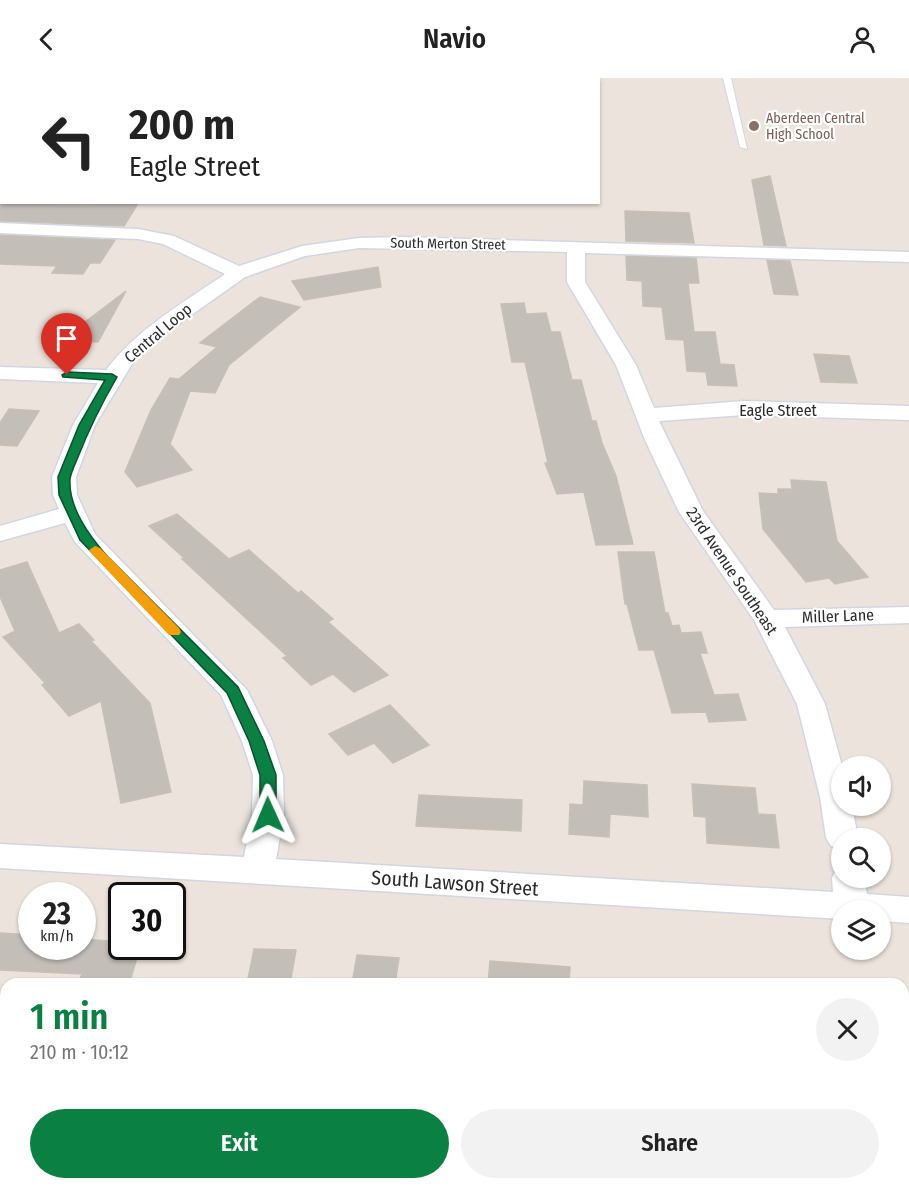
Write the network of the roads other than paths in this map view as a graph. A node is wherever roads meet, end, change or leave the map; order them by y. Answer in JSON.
{"nodes":[{"id":1,"x":727,"y":78,"type":"edge"},
{"id":2,"x":744,"y":147,"type":"dead end"},
{"id":3,"x":0,"y":228,"type":"edge"},
{"id":4,"x":576,"y":247,"type":"junction"},
{"id":5,"x":909,"y":257,"type":"edge"},
{"id":6,"x":238,"y":273,"type":"junction"},
{"id":7,"x":0,"y":373,"type":"edge"},
{"id":8,"x":112,"y":377,"type":"junction"},
{"id":9,"x":909,"y":413,"type":"edge"},
{"id":10,"x":647,"y":415,"type":"junction"},
{"id":11,"x":73,"y":513,"type":"junction"},
{"id":12,"x":0,"y":534,"type":"edge"},
{"id":13,"x":909,"y":615,"type":"edge"},
{"id":14,"x":767,"y":619,"type":"junction"},
{"id":15,"x":840,"y":828,"type":"edge"},
{"id":16,"x":0,"y":856,"type":"edge"},
{"id":17,"x":258,"y":870,"type":"junction"},
{"id":18,"x":850,"y":892,"type":"edge"},
{"id":19,"x":909,"y":910,"type":"edge"}],
"edges":[{"from":1,"to":2,"type":"lane"},
{"from":3,"to":6,"type":"street"},
{"from":4,"to":5,"type":"street","name":"South Merton Street"},
{"from":4,"to":6,"type":"street","name":"South Merton Street"},
{"from":4,"to":10,"type":"street","name":"23rd Avenue Southeast"},
{"from":6,"to":8,"type":"street","name":"Central Loop"},
{"from":7,"to":8,"type":"street"},
{"from":8,"to":11,"type":"street","name":"Central Loop"},
{"from":9,"to":10,"type":"street","name":"Eagle Street"},
{"from":10,"to":14,"type":"street","name":"23rd Avenue Southeast"},
{"from":11,"to":12,"type":"street"},
{"from":11,"to":17,"type":"street","name":"Central Loop"},
{"from":13,"to":14,"type":"street","name":"Miller Lane"},
{"from":14,"to":15,"type":"street","name":"23rd Avenue Southeast"},
{"from":16,"to":17,"type":"street","name":"South Lawson Street"},
{"from":17,"to":18,"type":"street","name":"South Lawson Street"},
{"from":18,"to":19,"type":"street","name":"South Lawson Street"}]}
